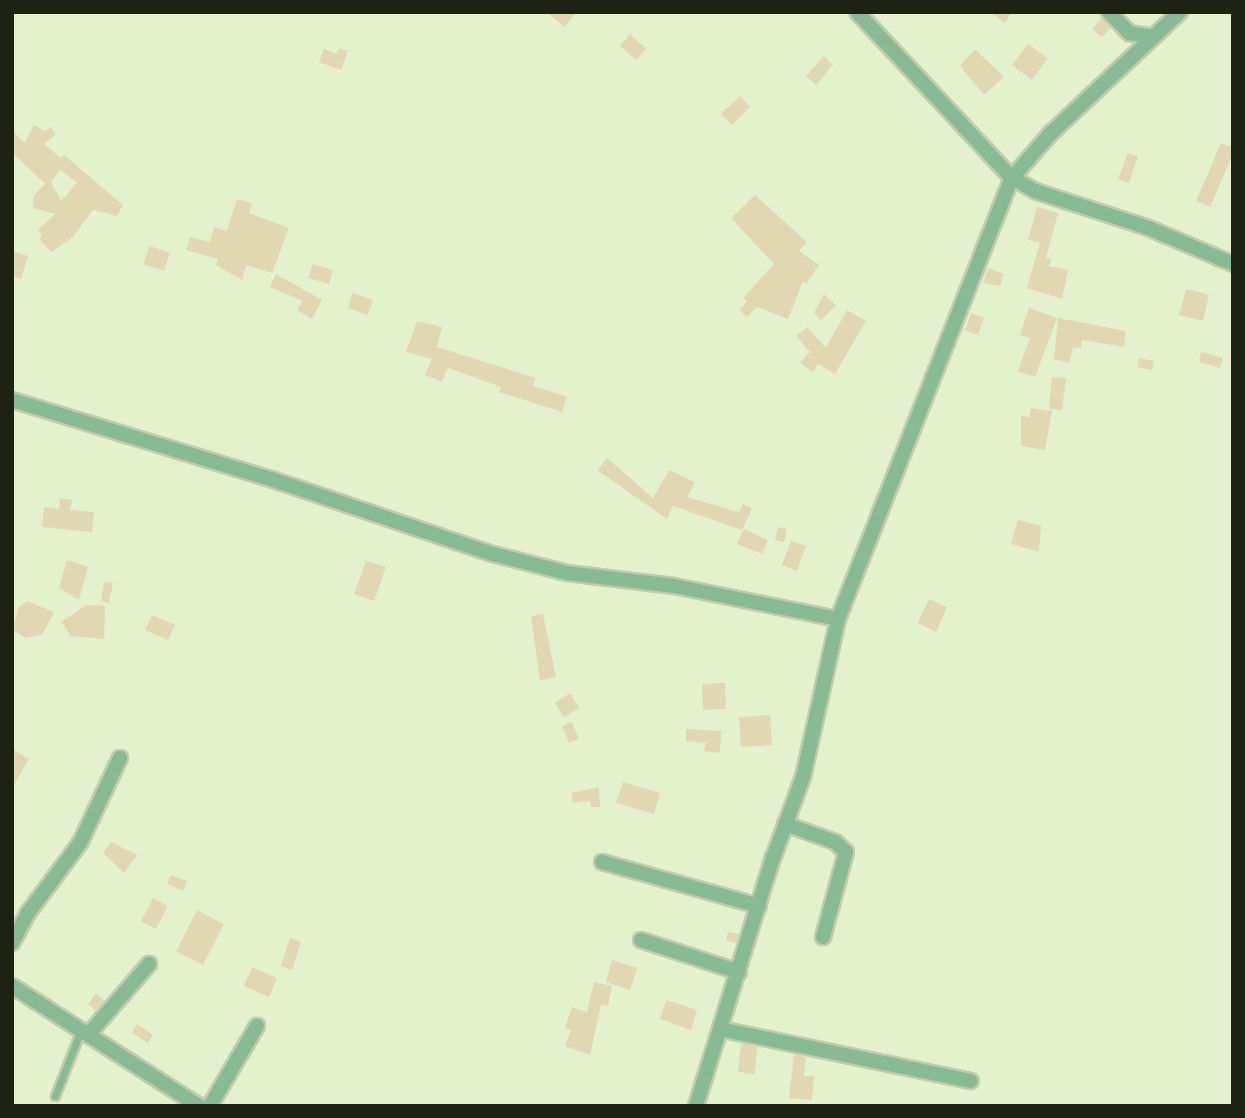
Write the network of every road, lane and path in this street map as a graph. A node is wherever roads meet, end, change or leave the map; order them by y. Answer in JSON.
{"nodes":[{"id":1,"x":857,"y":12,"type":"edge"},
{"id":2,"x":1109,"y":12,"type":"edge"},
{"id":3,"x":1180,"y":12,"type":"edge"},
{"id":4,"x":1153,"y":37,"type":"junction"},
{"id":5,"x":1012,"y":178,"type":"junction"},
{"id":6,"x":1233,"y":264,"type":"edge"},
{"id":7,"x":12,"y":400,"type":"edge"},
{"id":8,"x":838,"y":620,"type":"junction"},
{"id":9,"x":120,"y":758,"type":"dead end"},
{"id":10,"x":785,"y":824,"type":"junction"},
{"id":11,"x":602,"y":862,"type":"dead end"},
{"id":12,"x":758,"y":906,"type":"junction"},
{"id":13,"x":823,"y":937,"type":"dead end"},
{"id":14,"x":642,"y":940,"type":"dead end"},
{"id":15,"x":12,"y":943,"type":"edge"},
{"id":16,"x":149,"y":964,"type":"dead end"},
{"id":17,"x":739,"y":972,"type":"junction"},
{"id":18,"x":12,"y":986,"type":"edge"},
{"id":19,"x":257,"y":1026,"type":"dead end"},
{"id":20,"x":720,"y":1029,"type":"junction"},
{"id":21,"x":84,"y":1032,"type":"junction"},
{"id":22,"x":971,"y":1081,"type":"dead end"},
{"id":23,"x":55,"y":1096,"type":"dead end"},
{"id":24,"x":199,"y":1106,"type":"edge"},
{"id":25,"x":211,"y":1106,"type":"edge"},
{"id":26,"x":696,"y":1106,"type":"edge"}],
"edges":[{"from":1,"to":5,"type":"street"},
{"from":2,"to":4,"type":"street"},
{"from":3,"to":4,"type":"street"},
{"from":4,"to":5,"type":"street"},
{"from":5,"to":6,"type":"street"},
{"from":5,"to":8,"type":"street"},
{"from":7,"to":8,"type":"street"},
{"from":8,"to":10,"type":"street"},
{"from":9,"to":15,"type":"street"},
{"from":10,"to":12,"type":"street"},
{"from":10,"to":13,"type":"street"},
{"from":11,"to":12,"type":"street"},
{"from":12,"to":17,"type":"street"},
{"from":14,"to":17,"type":"street"},
{"from":16,"to":21,"type":"street"},
{"from":17,"to":20,"type":"street"},
{"from":18,"to":21,"type":"street"},
{"from":19,"to":25,"type":"street"},
{"from":20,"to":22,"type":"street"},
{"from":20,"to":26,"type":"street"},
{"from":21,"to":23,"type":"lane"},
{"from":21,"to":24,"type":"street"}]}
